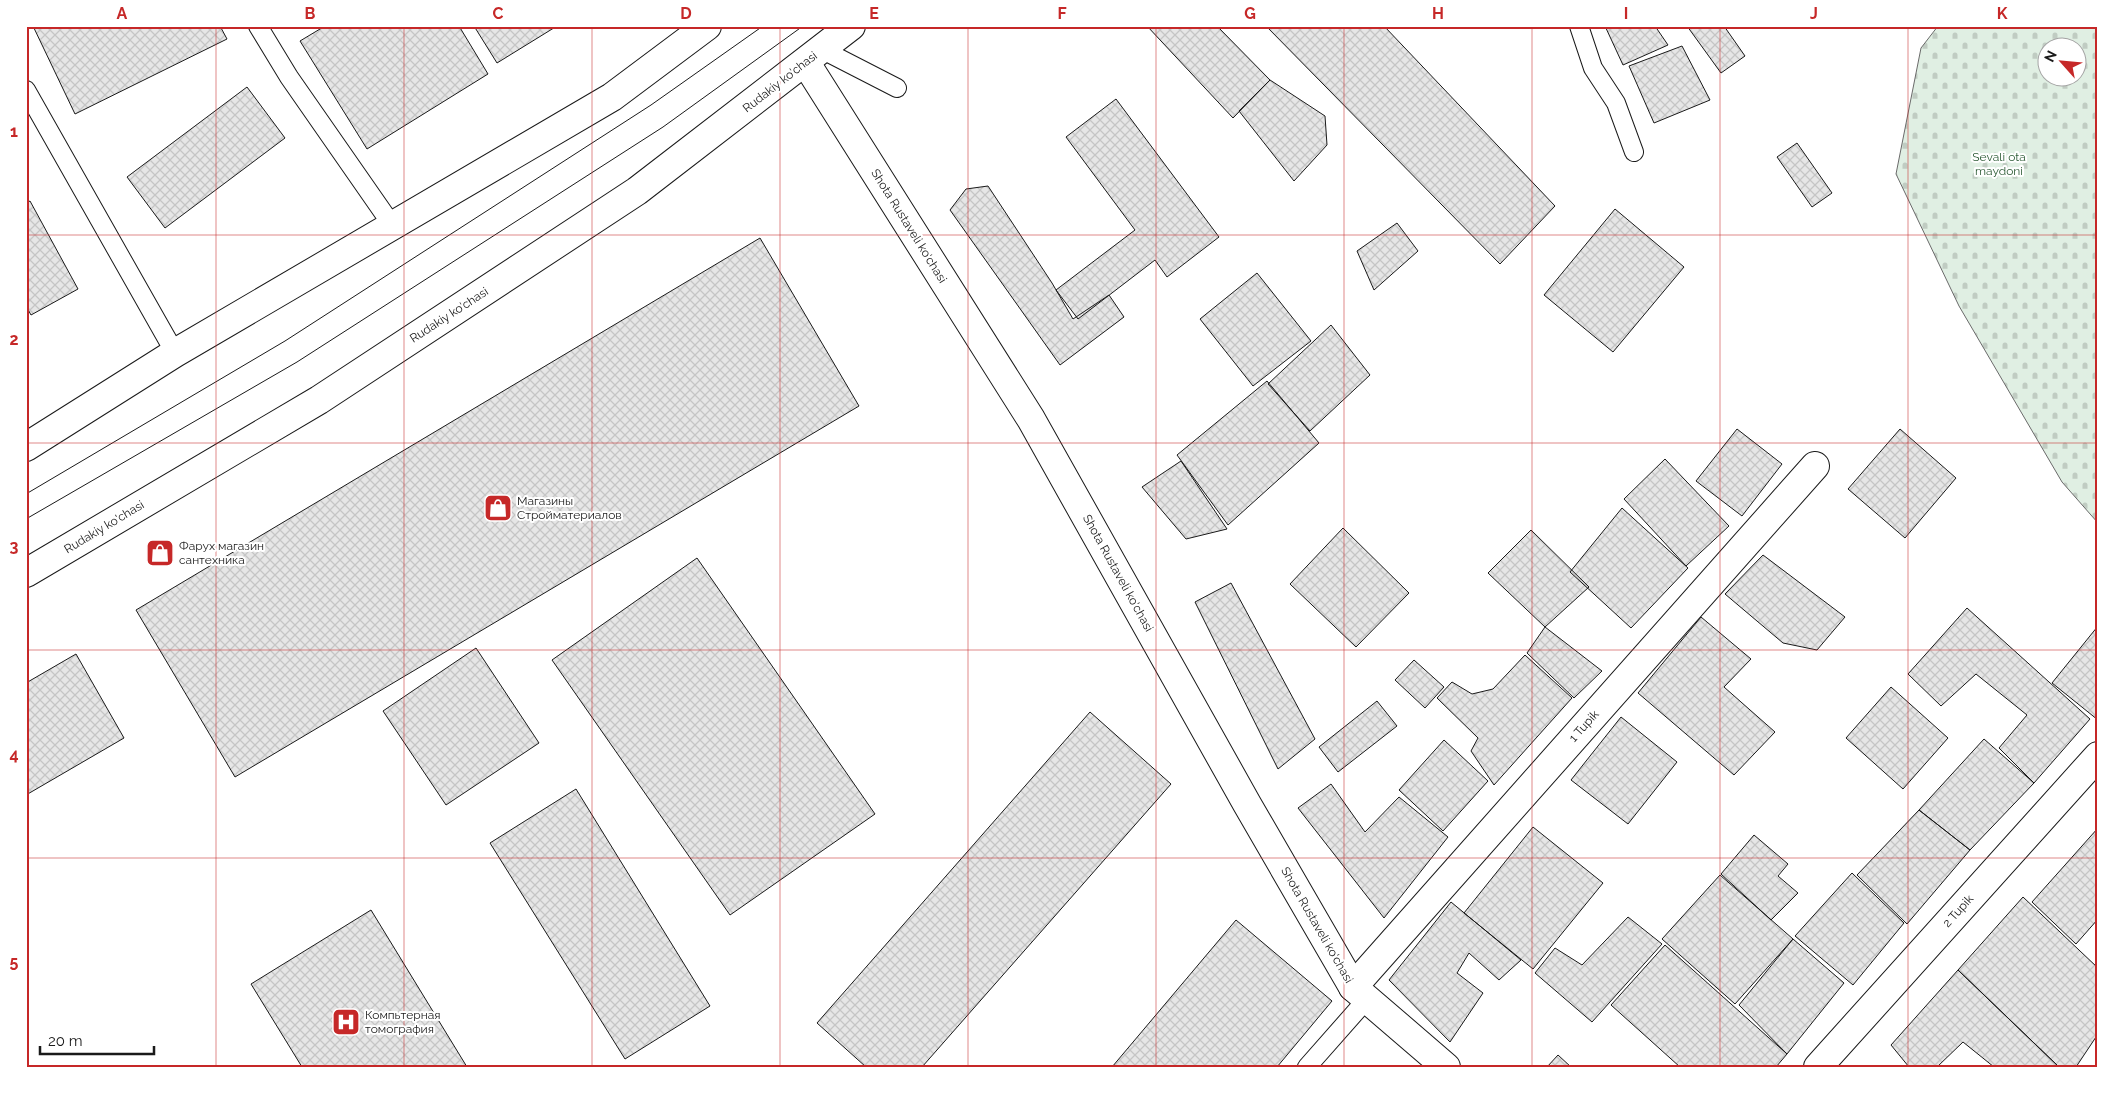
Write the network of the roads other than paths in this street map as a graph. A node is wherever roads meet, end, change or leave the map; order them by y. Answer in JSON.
{"nodes":[{"id":1,"x":258,"y":26,"type":"edge"},
{"id":2,"x":707,"y":26,"type":"edge"},
{"id":3,"x":851,"y":26,"type":"edge"},
{"id":4,"x":1579,"y":26,"type":"edge"},
{"id":5,"x":813,"y":56,"type":"junction"},
{"id":6,"x":897,"y":88,"type":"dead end"},
{"id":7,"x":26,"y":90,"type":"edge"},
{"id":8,"x":1634,"y":152,"type":"dead end"},
{"id":9,"x":392,"y":225,"type":"junction"},
{"id":10,"x":175,"y":353,"type":"junction"},
{"id":11,"x":26,"y":447,"type":"edge"},
{"id":12,"x":1814,"y":466,"type":"dead end"},
{"id":13,"x":26,"y":573,"type":"edge"},
{"id":14,"x":2098,"y":756,"type":"edge"},
{"id":15,"x":1360,"y":993,"type":"junction"},
{"id":16,"x":1307,"y":1067,"type":"edge"},
{"id":17,"x":1446,"y":1067,"type":"edge"},
{"id":18,"x":1818,"y":1067,"type":"edge"}],
"edges":[{"from":1,"to":9,"type":"lane"},
{"from":2,"to":9,"type":"street"},
{"from":3,"to":5,"type":"street","name":"Rudakiy ko'chasi"},
{"from":4,"to":8,"type":"lane"},
{"from":5,"to":6,"type":"lane"},
{"from":5,"to":13,"type":"street","name":"Rudakiy ko'chasi"},
{"from":5,"to":15,"type":"street","name":"Shota Rustaveli ko'chasi"},
{"from":7,"to":10,"type":"lane"},
{"from":9,"to":10,"type":"street"},
{"from":10,"to":11,"type":"street"},
{"from":12,"to":15,"type":"street","name":"1 Tupik"},
{"from":14,"to":18,"type":"street","name":"2 Tupik"},
{"from":15,"to":16,"type":"lane"},
{"from":15,"to":17,"type":"street","name":"Shota Rustaveli ko'chasi"}]}
